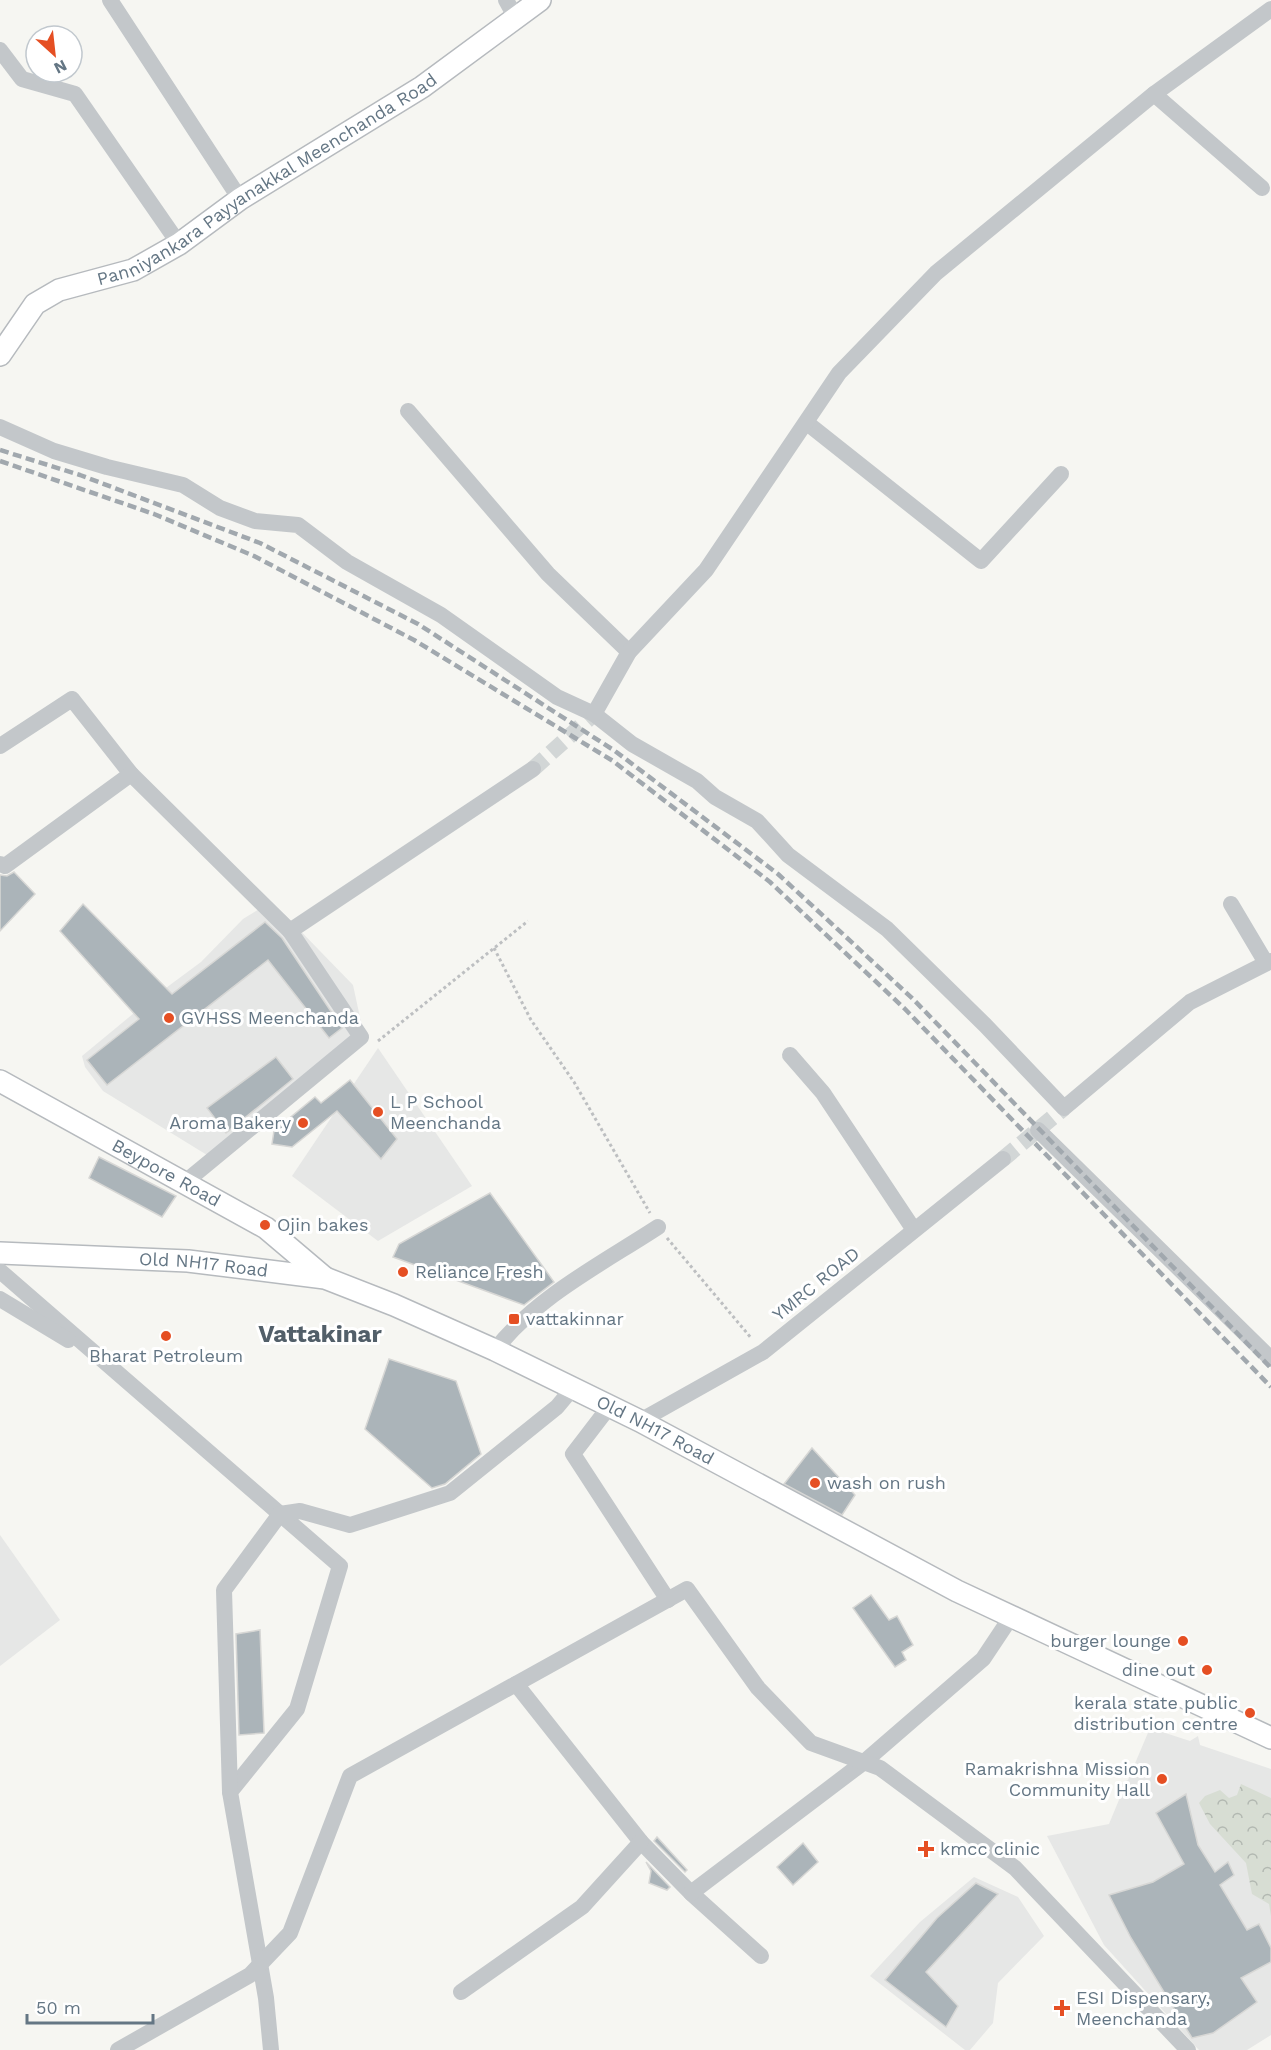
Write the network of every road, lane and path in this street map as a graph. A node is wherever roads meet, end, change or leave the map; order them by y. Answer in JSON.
{"nodes":[{"id":1,"x":110,"y":0,"type":"edge"},
{"id":2,"x":540,"y":0,"type":"edge"},
{"id":3,"x":511,"y":9,"type":"edge"},
{"id":4,"x":1271,"y":9,"type":"edge"},
{"id":5,"x":0,"y":50,"type":"edge"},
{"id":6,"x":1154,"y":94,"type":"junction"},
{"id":7,"x":1262,"y":188,"type":"dead end"},
{"id":8,"x":240,"y":198,"type":"junction"},
{"id":9,"x":178,"y":244,"type":"junction"},
{"id":10,"x":0,"y":355,"type":"edge"},
{"id":11,"x":408,"y":411,"type":"dead end"},
{"id":12,"x":807,"y":423,"type":"junction"},
{"id":13,"x":0,"y":427,"type":"edge"},
{"id":14,"x":1061,"y":474,"type":"dead end"},
{"id":15,"x":629,"y":652,"type":"junction"},
{"id":16,"x":594,"y":714,"type":"junction"},
{"id":17,"x":0,"y":746,"type":"edge"},
{"id":18,"x":533,"y":769,"type":"tunnel mouth"},
{"id":19,"x":130,"y":774,"type":"junction"},
{"id":20,"x":0,"y":864,"type":"edge"},
{"id":21,"x":1231,"y":903,"type":"dead end"},
{"id":22,"x":290,"y":931,"type":"junction"},
{"id":23,"x":494,"y":948,"type":"dead end"},
{"id":24,"x":1268,"y":962,"type":"edge"},
{"id":25,"x":790,"y":1055,"type":"dead end"},
{"id":26,"x":0,"y":1081,"type":"edge"},
{"id":27,"x":1038,"y":1130,"type":"dead end"},
{"id":28,"x":1003,"y":1159,"type":"tunnel mouth"},
{"id":29,"x":184,"y":1183,"type":"junction"},
{"id":30,"x":658,"y":1227,"type":"junction"},
{"id":31,"x":914,"y":1230,"type":"junction"},
{"id":32,"x":0,"y":1253,"type":"edge"},
{"id":33,"x":0,"y":1271,"type":"edge"},
{"id":34,"x":325,"y":1278,"type":"junction"},
{"id":35,"x":0,"y":1299,"type":"edge"},
{"id":36,"x":495,"y":1350,"type":"junction"},
{"id":37,"x":763,"y":1352,"type":"junction"},
{"id":38,"x":1271,"y":1359,"type":"edge"},
{"id":39,"x":112,"y":1367,"type":"junction"},
{"id":40,"x":572,"y":1389,"type":"junction"},
{"id":41,"x":609,"y":1407,"type":"junction"},
{"id":42,"x":640,"y":1421,"type":"junction"},
{"id":43,"x":280,"y":1514,"type":"junction"},
{"id":44,"x":668,"y":1600,"type":"junction"},
{"id":45,"x":1011,"y":1617,"type":"junction"},
{"id":46,"x":516,"y":1684,"type":"junction"},
{"id":47,"x":1271,"y":1738,"type":"edge"},
{"id":48,"x":864,"y":1762,"type":"junction"},
{"id":49,"x":230,"y":1792,"type":"junction"},
{"id":50,"x":642,"y":1842,"type":"junction"},
{"id":51,"x":691,"y":1893,"type":"junction"},
{"id":52,"x":761,"y":1956,"type":"dead end"},
{"id":53,"x":260,"y":1965,"type":"junction"},
{"id":54,"x":461,"y":1992,"type":"dead end"},
{"id":55,"x":118,"y":2050,"type":"edge"},
{"id":56,"x":271,"y":2050,"type":"edge"},
{"id":57,"x":1188,"y":2050,"type":"edge"}],
"edges":[{"from":1,"to":8,"type":"street"},
{"from":2,"to":3,"type":"main road","name":"Panniyankara Payyanakkal Meenchanda Road"},
{"from":3,"to":8,"type":"main road","name":"Panniyankara Payyanakkal Meenchanda Road"},
{"from":4,"to":6,"type":"street"},
{"from":5,"to":9,"type":"street"},
{"from":6,"to":7,"type":"street"},
{"from":6,"to":12,"type":"street"},
{"from":8,"to":9,"type":"main road","name":"Panniyankara Payyanakkal Meenchanda Road"},
{"from":9,"to":10,"type":"main road","name":"Panniyankara Payyanakkal Meenchanda Road"},
{"from":11,"to":15,"type":"street"},
{"from":12,"to":14,"type":"street"},
{"from":12,"to":15,"type":"street"},
{"from":13,"to":16,"type":"street"},
{"from":15,"to":16,"type":"street"},
{"from":16,"to":24,"type":"street"},
{"from":17,"to":19,"type":"street"},
{"from":18,"to":22,"type":"street"},
{"from":19,"to":20,"type":"street"},
{"from":19,"to":22,"type":"street"},
{"from":21,"to":24,"type":"street"},
{"from":22,"to":29,"type":"street"},
{"from":23,"to":30,"type":"path"},
{"from":25,"to":31,"type":"street"},
{"from":26,"to":29,"type":"main road","name":"Beypore Road"},
{"from":27,"to":38,"type":"street"},
{"from":28,"to":31,"type":"street","name":"YMRC ROAD"},
{"from":29,"to":34,"type":"main road","name":"Beypore Road"},
{"from":30,"to":36,"type":"street"},
{"from":30,"to":37,"type":"path"},
{"from":31,"to":37,"type":"street","name":"YMRC ROAD"},
{"from":32,"to":34,"type":"main road","name":"Old NH17 Road"},
{"from":33,"to":39,"type":"street"},
{"from":34,"to":36,"type":"main road","name":"Old NH17 Road"},
{"from":35,"to":39,"type":"street"},
{"from":36,"to":40,"type":"main road","name":"Old NH17 Road"},
{"from":37,"to":42,"type":"street","name":"YMRC ROAD"},
{"from":39,"to":43,"type":"street"},
{"from":40,"to":41,"type":"main road","name":"Old NH17 Road"},
{"from":40,"to":43,"type":"street"},
{"from":41,"to":42,"type":"main road","name":"Old NH17 Road"},
{"from":41,"to":44,"type":"street"},
{"from":42,"to":45,"type":"main road","name":"Old NH17 Road"},
{"from":43,"to":49,"type":"street"},
{"from":43,"to":49,"type":"street"},
{"from":44,"to":46,"type":"street"},
{"from":44,"to":48,"type":"street"},
{"from":45,"to":47,"type":"main road","name":"Old NH17 Road"},
{"from":45,"to":48,"type":"street"},
{"from":46,"to":50,"type":"street"},
{"from":46,"to":53,"type":"street"},
{"from":48,"to":51,"type":"street"},
{"from":48,"to":57,"type":"street"},
{"from":49,"to":53,"type":"street"},
{"from":50,"to":51,"type":"street"},
{"from":50,"to":54,"type":"street"},
{"from":51,"to":52,"type":"street"},
{"from":53,"to":55,"type":"street"},
{"from":53,"to":56,"type":"street"}]}
